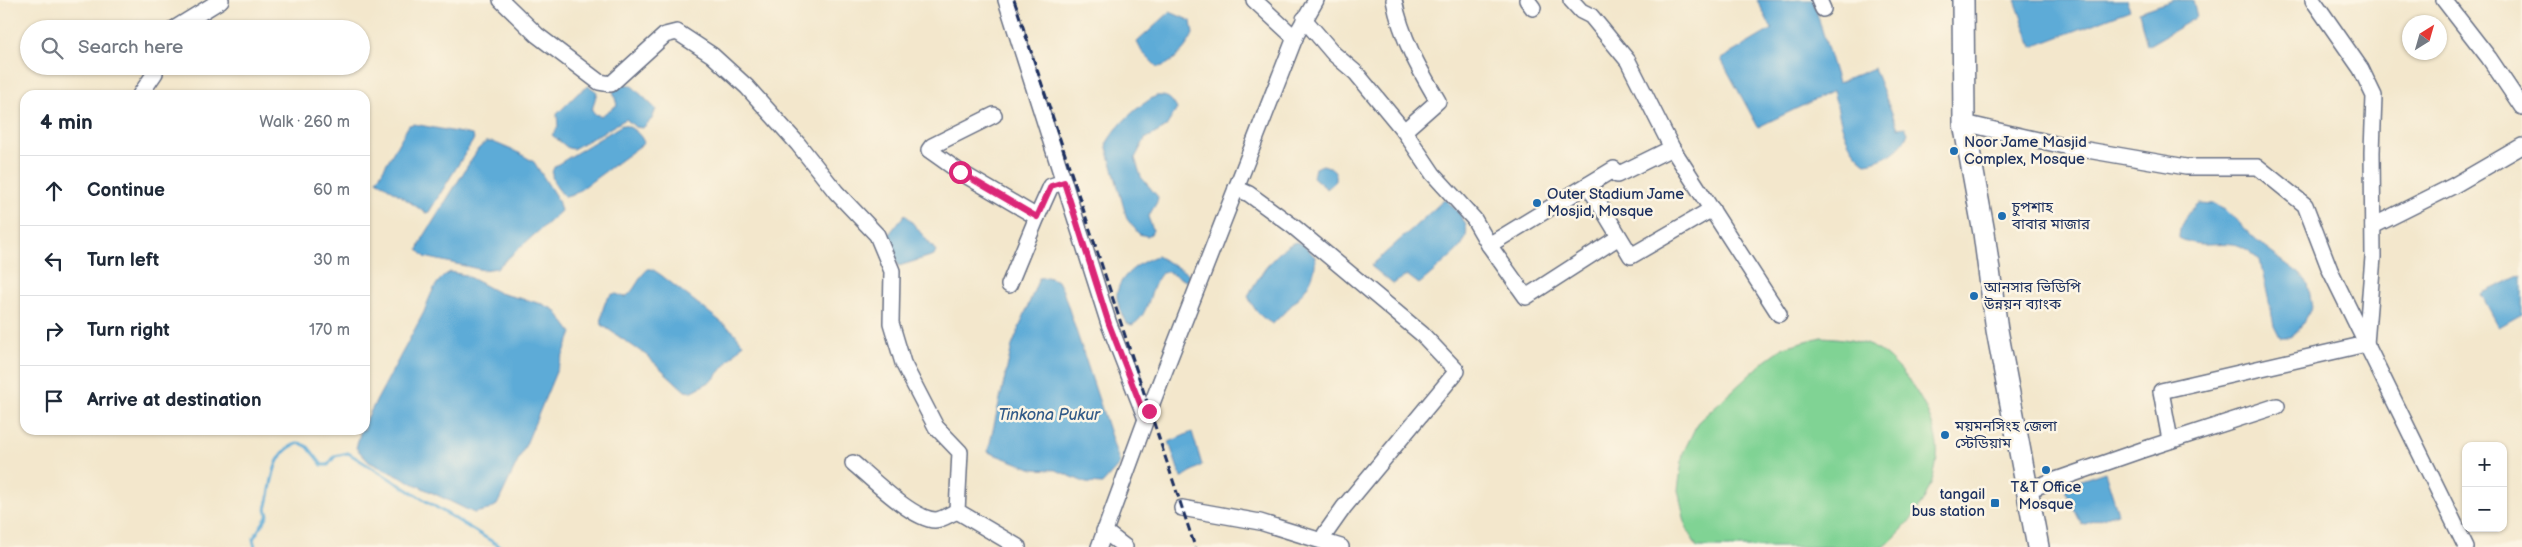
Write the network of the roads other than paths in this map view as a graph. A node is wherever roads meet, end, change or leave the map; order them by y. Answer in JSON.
{"nodes":[{"id":1,"x":221,"y":0,"type":"edge"},
{"id":2,"x":501,"y":0,"type":"edge"},
{"id":3,"x":1006,"y":0,"type":"edge"},
{"id":4,"x":1254,"y":0,"type":"edge"},
{"id":5,"x":1394,"y":0,"type":"edge"},
{"id":6,"x":1571,"y":0,"type":"edge"},
{"id":7,"x":1963,"y":0,"type":"edge"},
{"id":8,"x":2313,"y":0,"type":"edge"},
{"id":9,"x":2444,"y":0,"type":"edge"},
{"id":10,"x":1314,"y":1,"type":"edge"},
{"id":11,"x":1304,"y":19,"type":"junction"},
{"id":12,"x":189,"y":20,"type":"edge"},
{"id":13,"x":1295,"y":38,"type":"junction"},
{"id":14,"x":154,"y":75,"type":"edge"},
{"id":15,"x":143,"y":90,"type":"edge"},
{"id":16,"x":2522,"y":107,"type":"edge"},
{"id":17,"x":994,"y":115,"type":"dead end"},
{"id":18,"x":1964,"y":123,"type":"junction"},
{"id":19,"x":1404,"y":131,"type":"junction"},
{"id":20,"x":2522,"y":146,"type":"edge"},
{"id":21,"x":1672,"y":148,"type":"junction"},
{"id":22,"x":1064,"y":182,"type":"junction"},
{"id":23,"x":1588,"y":185,"type":"junction"},
{"id":24,"x":1236,"y":188,"type":"junction"},
{"id":25,"x":1712,"y":209,"type":"junction"},
{"id":26,"x":1037,"y":217,"type":"junction"},
{"id":27,"x":2373,"y":226,"type":"junction"},
{"id":28,"x":1620,"y":237,"type":"junction"},
{"id":29,"x":1489,"y":245,"type":"junction"},
{"id":30,"x":1009,"y":285,"type":"dead end"},
{"id":31,"x":1779,"y":314,"type":"dead end"},
{"id":32,"x":2366,"y":344,"type":"junction"},
{"id":33,"x":2277,"y":406,"type":"dead end"},
{"id":34,"x":1146,"y":419,"type":"junction"},
{"id":35,"x":2170,"y":440,"type":"junction"},
{"id":36,"x":852,"y":463,"type":"dead end"},
{"id":37,"x":2027,"y":490,"type":"junction"},
{"id":38,"x":1182,"y":508,"type":"dead end"},
{"id":39,"x":957,"y":510,"type":"junction"},
{"id":40,"x":1104,"y":531,"type":"junction"},
{"id":41,"x":1325,"y":534,"type":"dead end"},
{"id":42,"x":1018,"y":547,"type":"edge"},
{"id":43,"x":1099,"y":547,"type":"edge"},
{"id":44,"x":1125,"y":547,"type":"edge"},
{"id":45,"x":1341,"y":547,"type":"edge"},
{"id":46,"x":2038,"y":547,"type":"edge"},
{"id":47,"x":2466,"y":547,"type":"edge"}],
"edges":[{"from":1,"to":12,"type":"street"},
{"from":2,"to":39,"type":"street"},
{"from":3,"to":22,"type":"street"},
{"from":4,"to":13,"type":"street"},
{"from":5,"to":19,"type":"street"},
{"from":6,"to":21,"type":"street"},
{"from":7,"to":18,"type":"highway"},
{"from":8,"to":27,"type":"street"},
{"from":9,"to":16,"type":"street"},
{"from":10,"to":11,"type":"street"},
{"from":11,"to":13,"type":"street"},
{"from":11,"to":19,"type":"street"},
{"from":13,"to":24,"type":"street"},
{"from":14,"to":15,"type":"street"},
{"from":17,"to":26,"type":"street"},
{"from":18,"to":32,"type":"street"},
{"from":18,"to":37,"type":"highway"},
{"from":19,"to":29,"type":"street"},
{"from":20,"to":27,"type":"street"},
{"from":21,"to":23,"type":"street"},
{"from":21,"to":25,"type":"street"},
{"from":22,"to":26,"type":"street"},
{"from":22,"to":34,"type":"street"},
{"from":23,"to":28,"type":"street"},
{"from":23,"to":29,"type":"street"},
{"from":24,"to":34,"type":"street"},
{"from":24,"to":41,"type":"street"},
{"from":25,"to":28,"type":"street"},
{"from":25,"to":31,"type":"street"},
{"from":26,"to":30,"type":"street"},
{"from":27,"to":32,"type":"street"},
{"from":28,"to":29,"type":"street"},
{"from":32,"to":35,"type":"street"},
{"from":32,"to":47,"type":"street"},
{"from":33,"to":35,"type":"street"},
{"from":34,"to":40,"type":"street"},
{"from":35,"to":37,"type":"street"},
{"from":36,"to":39,"type":"street"},
{"from":37,"to":46,"type":"highway"},
{"from":38,"to":45,"type":"street"},
{"from":39,"to":42,"type":"street"},
{"from":40,"to":43,"type":"street"},
{"from":40,"to":44,"type":"street"}]}
